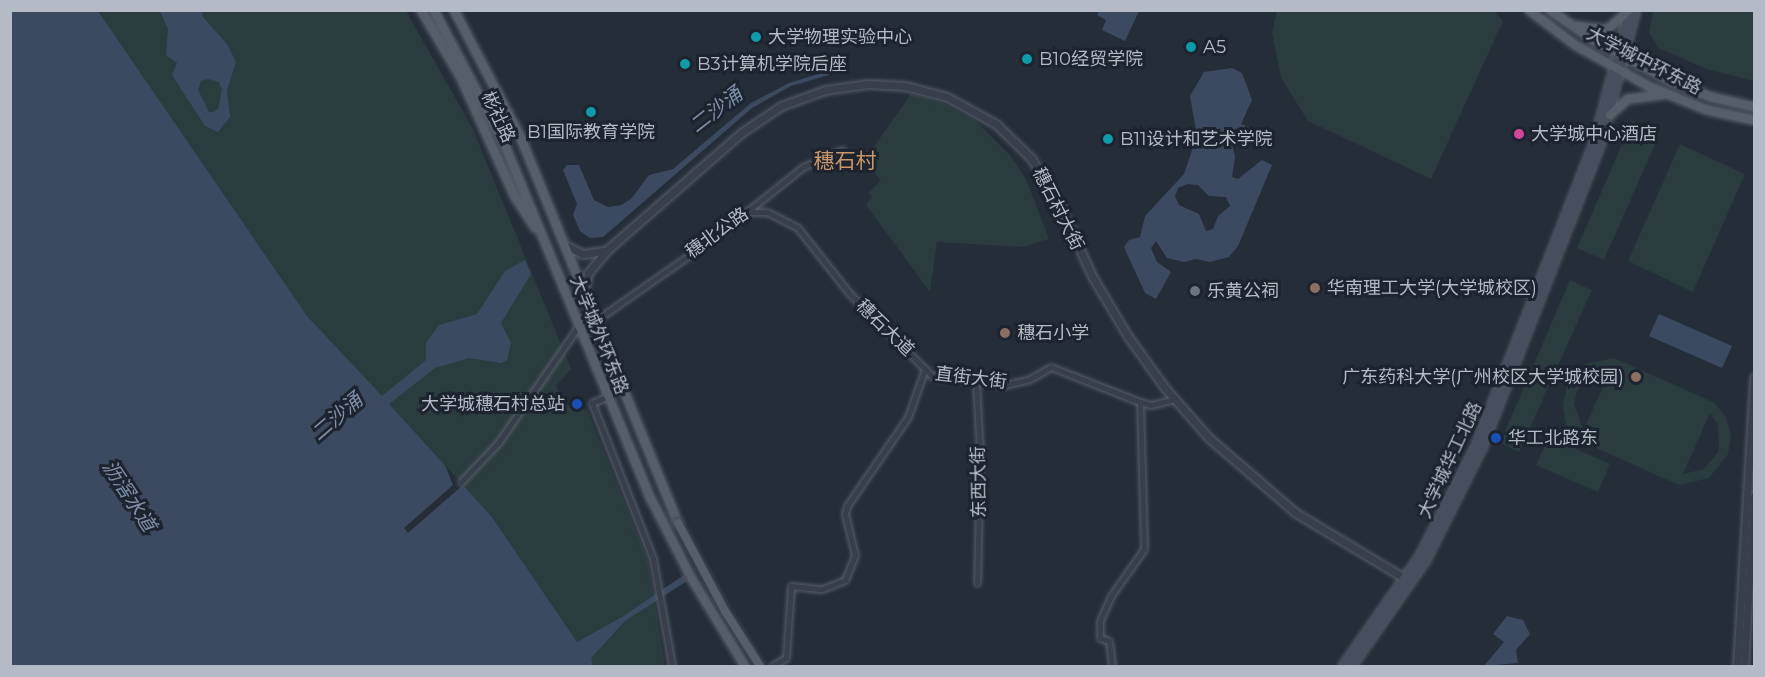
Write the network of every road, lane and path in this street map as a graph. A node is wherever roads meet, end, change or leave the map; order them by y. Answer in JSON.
{"nodes":[{"id":1,"x":421,"y":10,"type":"edge"},
{"id":2,"x":452,"y":10,"type":"edge"},
{"id":3,"x":1529,"y":10,"type":"edge"},
{"id":4,"x":1550,"y":10,"type":"edge"},
{"id":5,"x":1629,"y":10,"type":"edge"},
{"id":6,"x":1636,"y":10,"type":"edge"},
{"id":7,"x":436,"y":14,"type":"edge"},
{"id":8,"x":1567,"y":24,"type":"junction"},
{"id":9,"x":1623,"y":57,"type":"junction"},
{"id":10,"x":1619,"y":71,"type":"junction"},
{"id":11,"x":1669,"y":96,"type":"junction"},
{"id":12,"x":1755,"y":107,"type":"edge"},
{"id":13,"x":1610,"y":115,"type":"junction"},
{"id":14,"x":1755,"y":120,"type":"edge"},
{"id":15,"x":513,"y":121,"type":"junction"},
{"id":16,"x":498,"y":129,"type":"junction"},
{"id":17,"x":842,"y":150,"type":"dead end"},
{"id":18,"x":747,"y":212,"type":"junction"},
{"id":19,"x":543,"y":238,"type":"junction"},
{"id":20,"x":562,"y":242,"type":"junction"},
{"id":21,"x":607,"y":250,"type":"junction"},
{"id":22,"x":584,"y":297,"type":"junction"},
{"id":23,"x":594,"y":321,"type":"junction"},
{"id":24,"x":578,"y":327,"type":"junction"},
{"id":25,"x":924,"y":369,"type":"junction"},
{"id":26,"x":1755,"y":377,"type":"edge"},
{"id":27,"x":976,"y":382,"type":"junction"},
{"id":28,"x":606,"y":397,"type":"junction"},
{"id":29,"x":1171,"y":400,"type":"dead end"},
{"id":30,"x":1140,"y":402,"type":"junction"},
{"id":31,"x":461,"y":482,"type":"dead end"},
{"id":32,"x":1755,"y":496,"type":"edge"},
{"id":33,"x":1409,"y":580,"type":"junction"},
{"id":34,"x":977,"y":583,"type":"dead end"},
{"id":35,"x":672,"y":666,"type":"edge"},
{"id":36,"x":745,"y":666,"type":"edge"},
{"id":37,"x":760,"y":666,"type":"edge"},
{"id":38,"x":770,"y":666,"type":"edge"},
{"id":39,"x":1112,"y":666,"type":"edge"},
{"id":40,"x":1344,"y":666,"type":"edge"},
{"id":41,"x":1352,"y":666,"type":"edge"},
{"id":42,"x":1737,"y":666,"type":"edge"},
{"id":43,"x":1744,"y":666,"type":"edge"}],
"edges":[{"from":1,"to":19,"type":"main road","name":"彬社路"},
{"from":2,"to":7,"type":"main road"},
{"from":2,"to":15,"type":"main road","name":"大学城外环东路"},
{"from":3,"to":10,"type":"main road","name":"大学城中环东路"},
{"from":4,"to":8,"type":"main road","name":"大学城中环东路"},
{"from":5,"to":8,"type":"main road"},
{"from":5,"to":9,"type":"main road","name":"大学城华工北路"},
{"from":6,"to":9,"type":"main road","name":"大学城华工北路"},
{"from":7,"to":16,"type":"main road","name":"大学城外环东路"},
{"from":8,"to":9,"type":"main road","name":"大学城中环东路"},
{"from":9,"to":10,"type":"main road","name":"大学城华工北路"},
{"from":9,"to":12,"type":"main road","name":"大学城中环东路"},
{"from":10,"to":11,"type":"main road","name":"大学城中环东路"},
{"from":10,"to":13,"type":"main road","name":"大学城华工北路"},
{"from":10,"to":33,"type":"main road","name":"大学城华工北路"},
{"from":11,"to":13,"type":"main road"},
{"from":11,"to":14,"type":"main road","name":"大学城中环东路"},
{"from":13,"to":33,"type":"main road","name":"大学城华工北路"},
{"from":15,"to":16,"type":"main road"},
{"from":15,"to":20,"type":"main road","name":"大学城外环东路"},
{"from":16,"to":19,"type":"main road","name":"大学城外环东路"},
{"from":17,"to":18,"type":"street","name":"穗北公路"},
{"from":18,"to":23,"type":"street","name":"穗北公路"},
{"from":18,"to":25,"type":"street","name":"穗石大道"},
{"from":19,"to":24,"type":"main road","name":"大学城外环东路"},
{"from":20,"to":21,"type":"street"},
{"from":20,"to":22,"type":"main road","name":"大学城外环东路"},
{"from":21,"to":22,"type":"street","name":"穗石村大街"},
{"from":21,"to":33,"type":"street","name":"穗石村大街"},
{"from":22,"to":23,"type":"main road","name":"大学城外环东路"},
{"from":23,"to":37,"type":"main road","name":"大学城外环东路","bridge":true},
{"from":24,"to":28,"type":"main road","name":"大学城外环东路"},
{"from":24,"to":31,"type":"street"},
{"from":25,"to":27,"type":"street","name":"直街大街"},
{"from":25,"to":38,"type":"street","name":"穗石大道"},
{"from":26,"to":42,"type":"street"},
{"from":27,"to":30,"type":"street","name":"直街大街"},
{"from":27,"to":34,"type":"street","name":"东西大街"},
{"from":28,"to":35,"type":"street"},
{"from":28,"to":36,"type":"main road","name":"大学城外环东路"},
{"from":29,"to":30,"type":"street"},
{"from":30,"to":39,"type":"street"},
{"from":32,"to":43,"type":"street"},
{"from":33,"to":40,"type":"main road","name":"大学城华工北路"},
{"from":33,"to":41,"type":"main road","name":"大学城华工北路"},
{"from":37,"to":38,"type":"street"}]}
